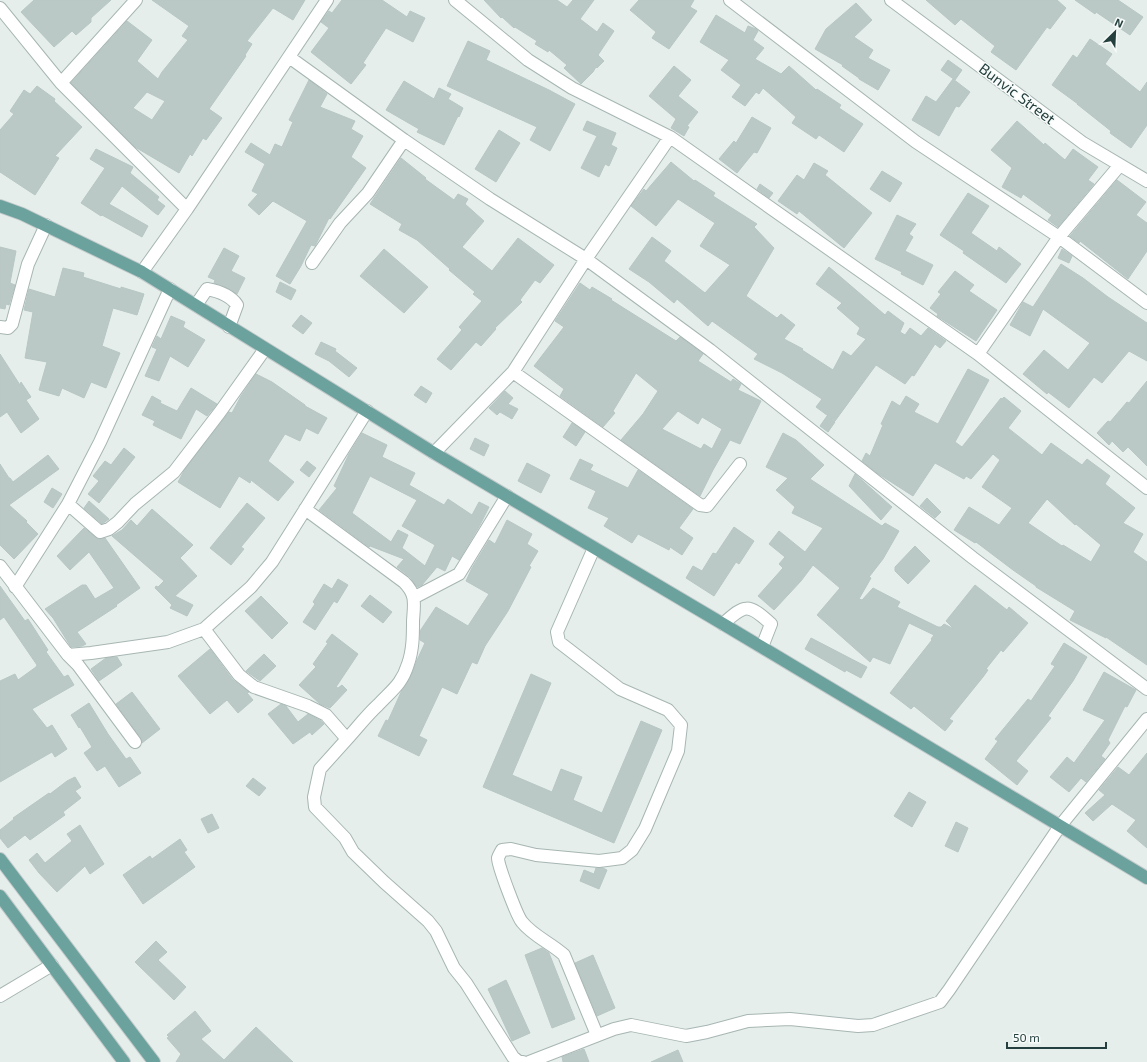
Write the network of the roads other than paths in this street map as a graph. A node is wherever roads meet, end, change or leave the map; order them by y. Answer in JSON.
{"nodes":[{"id":1,"x":136,"y":0,"type":"edge"},
{"id":2,"x":327,"y":0,"type":"edge"},
{"id":3,"x":455,"y":0,"type":"edge"},
{"id":4,"x":730,"y":0,"type":"edge"},
{"id":5,"x":891,"y":0,"type":"edge"},
{"id":6,"x":0,"y":8,"type":"edge"},
{"id":7,"x":289,"y":57,"type":"junction"},
{"id":8,"x":61,"y":83,"type":"junction"},
{"id":9,"x":670,"y":137,"type":"junction"},
{"id":10,"x":404,"y":140,"type":"junction"},
{"id":11,"x":1120,"y":165,"type":"junction"},
{"id":12,"x":1147,"y":181,"type":"edge"},
{"id":13,"x":0,"y":206,"type":"edge"},
{"id":14,"x":187,"y":209,"type":"junction"},
{"id":15,"x":46,"y":225,"type":"junction"},
{"id":16,"x":1059,"y":237,"type":"junction"},
{"id":17,"x":586,"y":259,"type":"junction"},
{"id":18,"x":312,"y":263,"type":"dead end"},
{"id":19,"x":142,"y":272,"type":"junction"},
{"id":20,"x":170,"y":289,"type":"junction"},
{"id":21,"x":1147,"y":303,"type":"edge"},
{"id":22,"x":196,"y":305,"type":"junction"},
{"id":23,"x":0,"y":327,"type":"edge"},
{"id":24,"x":229,"y":327,"type":"junction"},
{"id":25,"x":265,"y":349,"type":"junction"},
{"id":26,"x":978,"y":354,"type":"junction"},
{"id":27,"x":514,"y":372,"type":"junction"},
{"id":28,"x":367,"y":411,"type":"junction"},
{"id":29,"x":434,"y":453,"type":"junction"},
{"id":30,"x":740,"y":464,"type":"dead end"},
{"id":31,"x":1147,"y":488,"type":"edge"},
{"id":32,"x":507,"y":496,"type":"junction"},
{"id":33,"x":68,"y":504,"type":"junction"},
{"id":34,"x":306,"y":509,"type":"junction"},
{"id":35,"x":594,"y":548,"type":"junction"},
{"id":36,"x":0,"y":566,"type":"edge"},
{"id":37,"x":15,"y":587,"type":"junction"},
{"id":38,"x":415,"y":598,"type":"junction"},
{"id":39,"x":723,"y":624,"type":"junction"},
{"id":40,"x":204,"y":629,"type":"junction"},
{"id":41,"x":762,"y":647,"type":"junction"},
{"id":42,"x":91,"y":653,"type":"junction"},
{"id":43,"x":68,"y":655,"type":"junction"},
{"id":44,"x":78,"y":665,"type":"junction"},
{"id":45,"x":1147,"y":689,"type":"edge"},
{"id":46,"x":1147,"y":719,"type":"edge"},
{"id":47,"x":347,"y":739,"type":"junction"},
{"id":48,"x":135,"y":742,"type":"dead end"},
{"id":49,"x":1060,"y":826,"type":"junction"},
{"id":50,"x":0,"y":859,"type":"edge"},
{"id":51,"x":1147,"y":878,"type":"edge"},
{"id":52,"x":0,"y":896,"type":"edge"},
{"id":53,"x":52,"y":965,"type":"junction"},
{"id":54,"x":0,"y":996,"type":"edge"},
{"id":55,"x":597,"y":1036,"type":"junction"},
{"id":56,"x":124,"y":1062,"type":"edge"},
{"id":57,"x":154,"y":1062,"type":"edge"},
{"id":58,"x":523,"y":1062,"type":"edge"},
{"id":59,"x":529,"y":1062,"type":"edge"}],
"edges":[{"from":1,"to":8,"type":"street"},
{"from":2,"to":7,"type":"street"},
{"from":3,"to":9,"type":"street"},
{"from":4,"to":16,"type":"street"},
{"from":5,"to":11,"type":"street","name":"Bunvic Street"},
{"from":6,"to":8,"type":"street"},
{"from":7,"to":10,"type":"street"},
{"from":7,"to":14,"type":"street"},
{"from":8,"to":14,"type":"street"},
{"from":9,"to":17,"type":"street"},
{"from":9,"to":26,"type":"street"},
{"from":10,"to":17,"type":"street"},
{"from":10,"to":18,"type":"street"},
{"from":11,"to":12,"type":"street","name":"Bunvic Street"},
{"from":11,"to":16,"type":"street"},
{"from":13,"to":15,"type":"main road"},
{"from":14,"to":19,"type":"street"},
{"from":15,"to":19,"type":"main road"},
{"from":15,"to":23,"type":"street"},
{"from":16,"to":21,"type":"street"},
{"from":16,"to":26,"type":"street"},
{"from":17,"to":27,"type":"street"},
{"from":17,"to":45,"type":"street"},
{"from":19,"to":20,"type":"main road"},
{"from":20,"to":22,"type":"main road"},
{"from":20,"to":33,"type":"street"},
{"from":22,"to":24,"type":"main road"},
{"from":22,"to":24,"type":"street"},
{"from":24,"to":25,"type":"main road"},
{"from":25,"to":28,"type":"main road"},
{"from":25,"to":33,"type":"street"},
{"from":26,"to":31,"type":"street"},
{"from":27,"to":29,"type":"street"},
{"from":27,"to":30,"type":"street"},
{"from":28,"to":29,"type":"main road"},
{"from":28,"to":34,"type":"street"},
{"from":29,"to":32,"type":"main road"},
{"from":32,"to":35,"type":"main road"},
{"from":32,"to":38,"type":"street"},
{"from":33,"to":37,"type":"street"},
{"from":34,"to":38,"type":"street"},
{"from":34,"to":40,"type":"street"},
{"from":35,"to":39,"type":"main road"},
{"from":35,"to":55,"type":"street"},
{"from":36,"to":37,"type":"street"},
{"from":37,"to":43,"type":"street"},
{"from":38,"to":47,"type":"street"},
{"from":39,"to":41,"type":"main road"},
{"from":39,"to":41,"type":"street"},
{"from":40,"to":42,"type":"street"},
{"from":40,"to":47,"type":"street"},
{"from":41,"to":49,"type":"main road"},
{"from":42,"to":43,"type":"street"},
{"from":42,"to":44,"type":"street"},
{"from":43,"to":44,"type":"street"},
{"from":44,"to":48,"type":"street"},
{"from":46,"to":49,"type":"street"},
{"from":47,"to":58,"type":"street"},
{"from":49,"to":51,"type":"main road"},
{"from":49,"to":55,"type":"street"},
{"from":50,"to":57,"type":"main road"},
{"from":52,"to":53,"type":"main road"},
{"from":53,"to":54,"type":"street"},
{"from":53,"to":56,"type":"main road"},
{"from":55,"to":59,"type":"street"}]}
